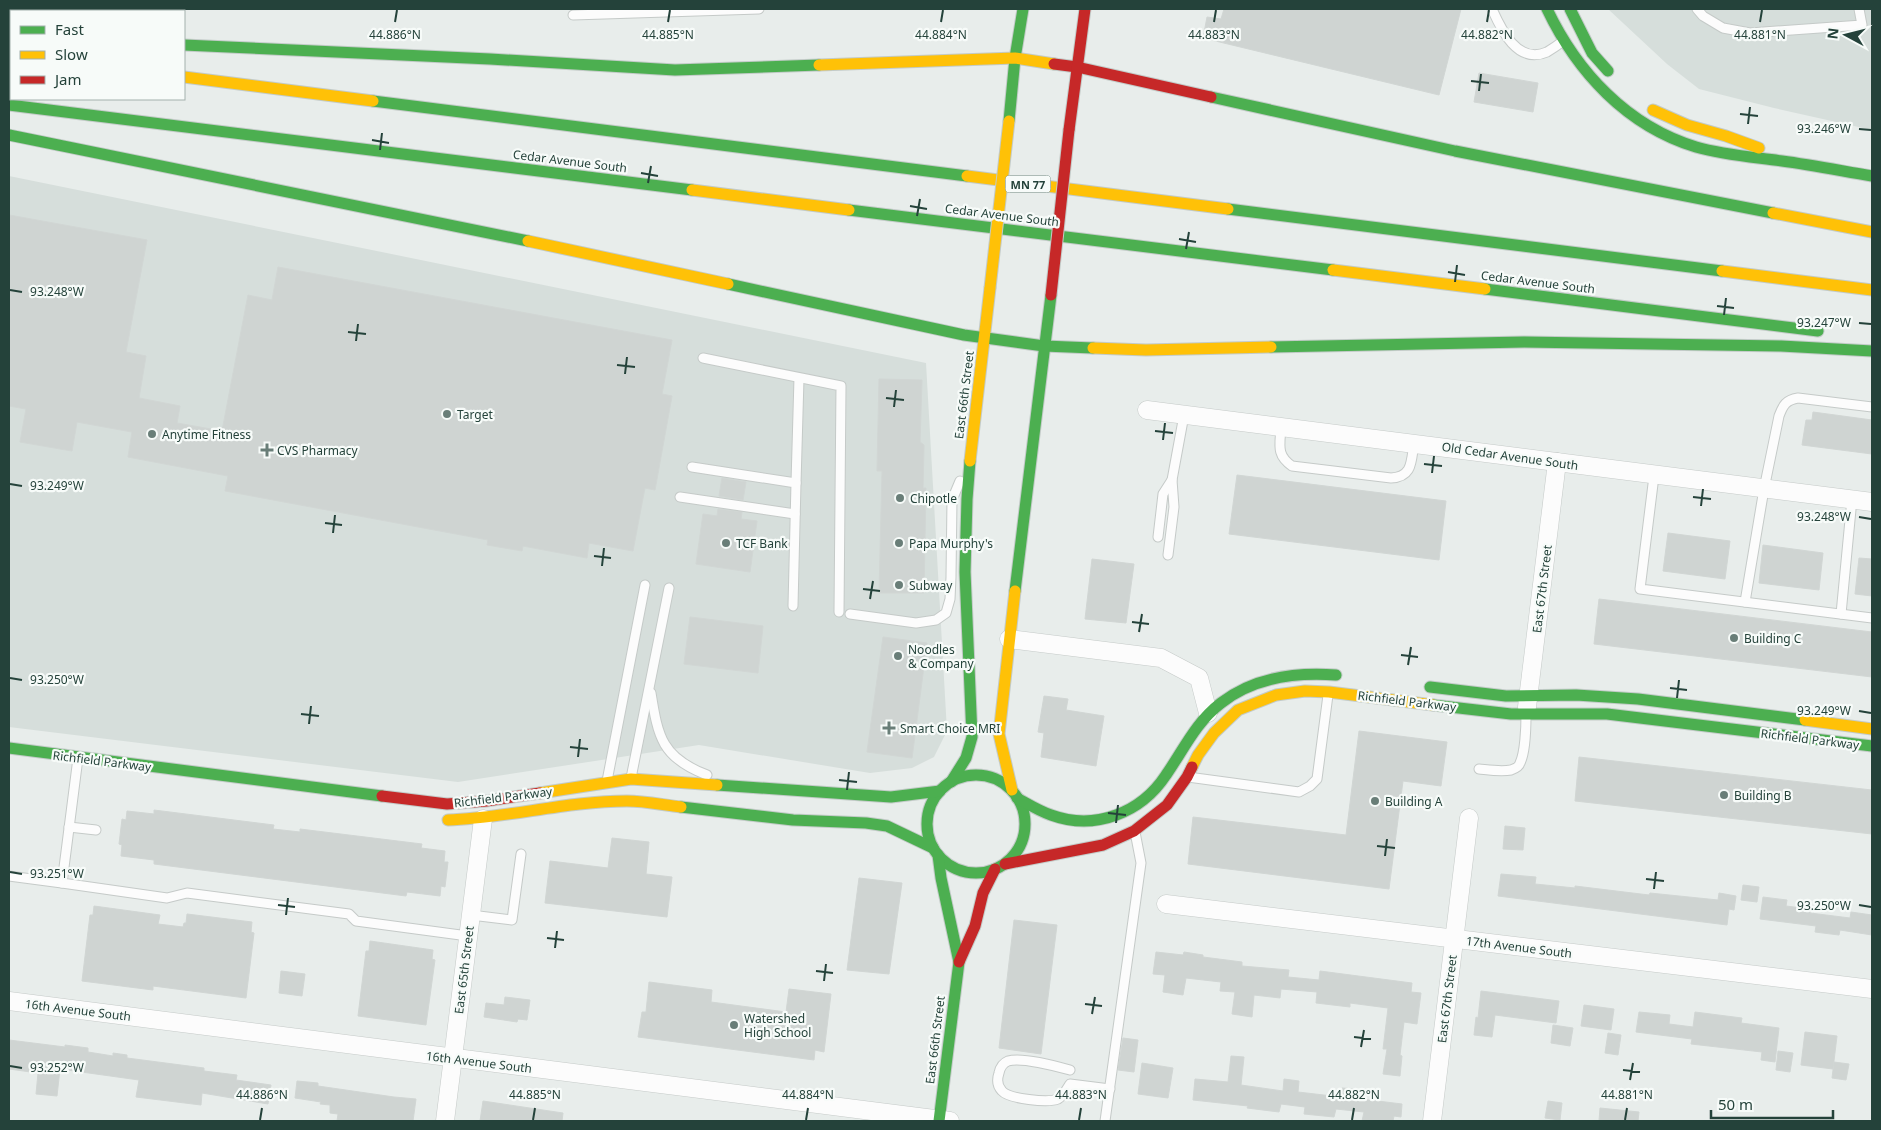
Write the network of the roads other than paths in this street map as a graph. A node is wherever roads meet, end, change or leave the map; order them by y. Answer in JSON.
{"nodes":[{"id":1,"x":759,"y":9,"type":"edge"},
{"id":2,"x":1023,"y":9,"type":"edge"},
{"id":3,"x":1085,"y":9,"type":"edge"},
{"id":4,"x":1492,"y":9,"type":"edge"},
{"id":5,"x":1546,"y":9,"type":"edge"},
{"id":6,"x":1572,"y":9,"type":"edge"},
{"id":7,"x":1697,"y":9,"type":"edge"},
{"id":8,"x":1859,"y":9,"type":"edge"},
{"id":9,"x":573,"y":15,"type":"dead end"},
{"id":10,"x":1552,"y":22,"type":"junction"},
{"id":11,"x":1580,"y":30,"type":"junction"},
{"id":12,"x":1564,"y":40,"type":"junction"},
{"id":13,"x":185,"y":45,"type":"edge"},
{"id":14,"x":1016,"y":58,"type":"junction"},
{"id":15,"x":1077,"y":67,"type":"junction"},
{"id":16,"x":185,"y":77,"type":"edge"},
{"id":17,"x":1616,"y":80,"type":"dead end"},
{"id":18,"x":1642,"y":102,"type":"dead end"},
{"id":19,"x":9,"y":105,"type":"edge"},
{"id":20,"x":9,"y":135,"type":"edge"},
{"id":21,"x":1799,"y":163,"type":"junction"},
{"id":22,"x":1872,"y":176,"type":"edge"},
{"id":23,"x":1872,"y":232,"type":"edge"},
{"id":24,"x":1872,"y":290,"type":"edge"},
{"id":25,"x":1833,"y":333,"type":"dead end"},
{"id":26,"x":985,"y":338,"type":"junction"},
{"id":27,"x":1044,"y":346,"type":"junction"},
{"id":28,"x":1872,"y":351,"type":"edge"},
{"id":29,"x":703,"y":358,"type":"dead end"},
{"id":30,"x":799,"y":378,"type":"junction"},
{"id":31,"x":1872,"y":407,"type":"edge"},
{"id":32,"x":1147,"y":410,"type":"dead end"},
{"id":33,"x":1184,"y":415,"type":"junction"},
{"id":34,"x":1281,"y":427,"type":"junction"},
{"id":35,"x":1414,"y":443,"type":"junction"},
{"id":36,"x":971,"y":456,"type":"junction"},
{"id":37,"x":1558,"y":462,"type":"junction"},
{"id":38,"x":692,"y":467,"type":"dead end"},
{"id":39,"x":1654,"y":476,"type":"junction"},
{"id":40,"x":1172,"y":480,"type":"junction"},
{"id":41,"x":796,"y":483,"type":"junction"},
{"id":42,"x":1764,"y":489,"type":"junction"},
{"id":43,"x":680,"y":497,"type":"dead end"},
{"id":44,"x":1852,"y":499,"type":"junction"},
{"id":45,"x":1872,"y":502,"type":"edge"},
{"id":46,"x":795,"y":514,"type":"junction"},
{"id":47,"x":1158,"y":537,"type":"dead end"},
{"id":48,"x":1168,"y":555,"type":"dead end"},
{"id":49,"x":645,"y":585,"type":"dead end"},
{"id":50,"x":670,"y":588,"type":"dead end"},
{"id":51,"x":1745,"y":602,"type":"junction"},
{"id":52,"x":793,"y":606,"type":"dead end"},
{"id":53,"x":839,"y":612,"type":"dead end"},
{"id":54,"x":850,"y":614,"type":"dead end"},
{"id":55,"x":1841,"y":614,"type":"junction"},
{"id":56,"x":1872,"y":618,"type":"edge"},
{"id":57,"x":1009,"y":640,"type":"junction"},
{"id":58,"x":1332,"y":675,"type":"junction"},
{"id":59,"x":1351,"y":677,"type":"dead end"},
{"id":60,"x":1419,"y":685,"type":"dead end"},
{"id":61,"x":650,"y":688,"type":"junction"},
{"id":62,"x":1329,"y":692,"type":"junction"},
{"id":63,"x":1529,"y":697,"type":"junction"},
{"id":64,"x":1208,"y":713,"type":"junction"},
{"id":65,"x":1526,"y":715,"type":"junction"},
{"id":66,"x":1872,"y":729,"type":"edge"},
{"id":67,"x":1872,"y":746,"type":"edge"},
{"id":68,"x":9,"y":748,"type":"edge"},
{"id":69,"x":78,"y":758,"type":"junction"},
{"id":70,"x":1479,"y":769,"type":"dead end"},
{"id":71,"x":1187,"y":777,"type":"junction"},
{"id":72,"x":951,"y":782,"type":"junction"},
{"id":73,"x":606,"y":783,"type":"junction"},
{"id":74,"x":735,"y":785,"type":"junction"},
{"id":75,"x":630,"y":790,"type":"junction"},
{"id":76,"x":940,"y":791,"type":"junction"},
{"id":77,"x":822,"y":792,"type":"junction"},
{"id":78,"x":1014,"y":794,"type":"junction"},
{"id":79,"x":604,"y":801,"type":"junction"},
{"id":80,"x":732,"y":805,"type":"junction"},
{"id":81,"x":1469,"y":818,"type":"dead end"},
{"id":82,"x":483,"y":819,"type":"junction"},
{"id":83,"x":437,"y":820,"type":"dead end"},
{"id":84,"x":1130,"y":821,"type":"junction"},
{"id":85,"x":69,"y":827,"type":"junction"},
{"id":86,"x":96,"y":830,"type":"dead end"},
{"id":87,"x":936,"y":852,"type":"junction"},
{"id":88,"x":521,"y":854,"type":"dead end"},
{"id":89,"x":1000,"y":867,"type":"junction"},
{"id":90,"x":9,"y":876,"type":"edge"},
{"id":91,"x":62,"y":883,"type":"junction"},
{"id":92,"x":1166,"y":904,"type":"dead end"},
{"id":93,"x":471,"y":915,"type":"junction"},
{"id":94,"x":468,"y":936,"type":"junction"},
{"id":95,"x":1454,"y":939,"type":"junction"},
{"id":96,"x":959,"y":962,"type":"junction"},
{"id":97,"x":1872,"y":989,"type":"edge"},
{"id":98,"x":9,"y":1001,"type":"edge"},
{"id":99,"x":453,"y":1059,"type":"junction"},
{"id":100,"x":1070,"y":1070,"type":"dead end"},
{"id":101,"x":1110,"y":1089,"type":"junction"},
{"id":102,"x":445,"y":1121,"type":"edge"},
{"id":103,"x":943,"y":1121,"type":"edge"},
{"id":104,"x":1105,"y":1121,"type":"edge"},
{"id":105,"x":1432,"y":1121,"type":"edge"}],
"edges":[{"from":1,"to":9,"type":"lane"},
{"from":2,"to":14,"type":"main road","name":"East 66th Street"},
{"from":3,"to":15,"type":"main road"},
{"from":4,"to":12,"type":"lane"},
{"from":5,"to":10,"type":"main road"},
{"from":6,"to":10,"type":"lane"},
{"from":6,"to":11,"type":"main road"},
{"from":7,"to":8,"type":"lane"},
{"from":10,"to":12,"type":"main road"},
{"from":11,"to":12,"type":"lane"},
{"from":11,"to":17,"type":"main road"},
{"from":12,"to":21,"type":"main road"},
{"from":13,"to":14,"type":"main road"},
{"from":14,"to":15,"type":"main road"},
{"from":14,"to":26,"type":"main road","name":"East 66th Street","bridge":true},
{"from":15,"to":23,"type":"main road"},
{"from":15,"to":27,"type":"main road","bridge":true},
{"from":16,"to":24,"type":"main road","number":"MN 77"},
{"from":18,"to":21,"type":"main road"},
{"from":19,"to":25,"type":"main road","name":"Cedar Avenue South"},
{"from":20,"to":26,"type":"main road"},
{"from":21,"to":22,"type":"main road"},
{"from":26,"to":27,"type":"main road"},
{"from":26,"to":36,"type":"main road","name":"East 66th Street"},
{"from":27,"to":28,"type":"main road"},
{"from":27,"to":57,"type":"main road"},
{"from":29,"to":30,"type":"lane"},
{"from":30,"to":41,"type":"lane"},
{"from":30,"to":53,"type":"lane"},
{"from":31,"to":42,"type":"lane"},
{"from":32,"to":33,"type":"street","name":"Old Cedar Avenue South"},
{"from":33,"to":34,"type":"street","name":"Old Cedar Avenue South"},
{"from":33,"to":40,"type":"lane"},
{"from":34,"to":35,"type":"street","name":"Old Cedar Avenue South"},
{"from":34,"to":35,"type":"lane"},
{"from":35,"to":37,"type":"street","name":"Old Cedar Avenue South"},
{"from":36,"to":54,"type":"lane"},
{"from":36,"to":72,"type":"main road","name":"East 66th Street"},
{"from":37,"to":39,"type":"street","name":"Old Cedar Avenue South"},
{"from":37,"to":63,"type":"street","name":"East 67th Street"},
{"from":38,"to":41,"type":"lane"},
{"from":39,"to":42,"type":"street","name":"Old Cedar Avenue South"},
{"from":39,"to":51,"type":"lane"},
{"from":40,"to":47,"type":"lane"},
{"from":40,"to":48,"type":"lane"},
{"from":41,"to":46,"type":"lane"},
{"from":42,"to":44,"type":"street","name":"Old Cedar Avenue South"},
{"from":42,"to":51,"type":"lane"},
{"from":43,"to":46,"type":"lane"},
{"from":44,"to":45,"type":"street","name":"Old Cedar Avenue South"},
{"from":44,"to":55,"type":"lane"},
{"from":46,"to":52,"type":"lane"},
{"from":49,"to":73,"type":"lane"},
{"from":50,"to":61,"type":"lane"},
{"from":51,"to":55,"type":"lane"},
{"from":55,"to":56,"type":"lane"},
{"from":57,"to":64,"type":"street"},
{"from":57,"to":78,"type":"main road"},
{"from":58,"to":59,"type":"main road","name":"Richfield Parkway"},
{"from":58,"to":62,"type":"lane"},
{"from":58,"to":64,"type":"main road","name":"Richfield Parkway"},
{"from":60,"to":63,"type":"main road","name":"Richfield Parkway"},
{"from":61,"to":74,"type":"lane"},
{"from":61,"to":75,"type":"lane"},
{"from":62,"to":65,"type":"main road","name":"Richfield Parkway"},
{"from":62,"to":71,"type":"main road","name":"Richfield Parkway"},
{"from":62,"to":71,"type":"lane"},
{"from":63,"to":65,"type":"street","name":"East 67th Street"},
{"from":63,"to":66,"type":"main road","name":"Richfield Parkway"},
{"from":64,"to":84,"type":"main road","name":"Richfield Parkway"},
{"from":65,"to":67,"type":"main road","name":"Richfield Parkway"},
{"from":65,"to":70,"type":"lane"},
{"from":68,"to":69,"type":"main road","name":"Richfield Parkway"},
{"from":69,"to":73,"type":"main road","name":"Richfield Parkway"},
{"from":69,"to":85,"type":"lane"},
{"from":71,"to":84,"type":"main road","name":"Richfield Parkway"},
{"from":72,"to":76,"type":"main road"},
{"from":72,"to":78,"type":"main road"},
{"from":73,"to":75,"type":"main road","name":"Richfield Parkway"},
{"from":73,"to":79,"type":"lane"},
{"from":74,"to":75,"type":"main road","name":"Richfield Parkway"},
{"from":74,"to":77,"type":"main road","name":"Richfield Parkway"},
{"from":75,"to":79,"type":"main road","name":"Richfield Parkway"},
{"from":75,"to":80,"type":"main road","name":"Richfield Parkway"},
{"from":76,"to":77,"type":"main road","name":"Richfield Parkway"},
{"from":76,"to":87,"type":"main road"},
{"from":77,"to":80,"type":"main road"},
{"from":78,"to":84,"type":"main road","name":"Richfield Parkway"},
{"from":78,"to":89,"type":"main road"},
{"from":79,"to":82,"type":"main road","name":"Richfield Parkway"},
{"from":80,"to":87,"type":"main road","name":"Richfield Parkway"},
{"from":81,"to":95,"type":"street","name":"East 67th Street"},
{"from":82,"to":83,"type":"main road","name":"Richfield Parkway"},
{"from":82,"to":93,"type":"street","name":"East 65th Street"},
{"from":84,"to":89,"type":"main road","name":"Richfield Parkway"},
{"from":84,"to":101,"type":"lane"},
{"from":85,"to":86,"type":"lane"},
{"from":85,"to":91,"type":"lane"},
{"from":87,"to":89,"type":"main road"},
{"from":87,"to":96,"type":"main road","name":"East 66th Street"},
{"from":88,"to":93,"type":"lane"},
{"from":89,"to":96,"type":"main road","name":"East 66th Street"},
{"from":90,"to":91,"type":"lane"},
{"from":91,"to":94,"type":"lane"},
{"from":92,"to":95,"type":"street","name":"17th Avenue South"},
{"from":93,"to":94,"type":"street","name":"East 65th Street"},
{"from":94,"to":99,"type":"street","name":"East 65th Street"},
{"from":95,"to":97,"type":"street","name":"17th Avenue South"},
{"from":95,"to":105,"type":"street","name":"East 67th Street"},
{"from":96,"to":103,"type":"main road","name":"East 66th Street"},
{"from":98,"to":99,"type":"street","name":"16th Avenue South"},
{"from":99,"to":102,"type":"street","name":"East 65th Street"},
{"from":99,"to":103,"type":"street","name":"16th Avenue South"},
{"from":100,"to":101,"type":"lane"},
{"from":101,"to":104,"type":"lane"}]}
